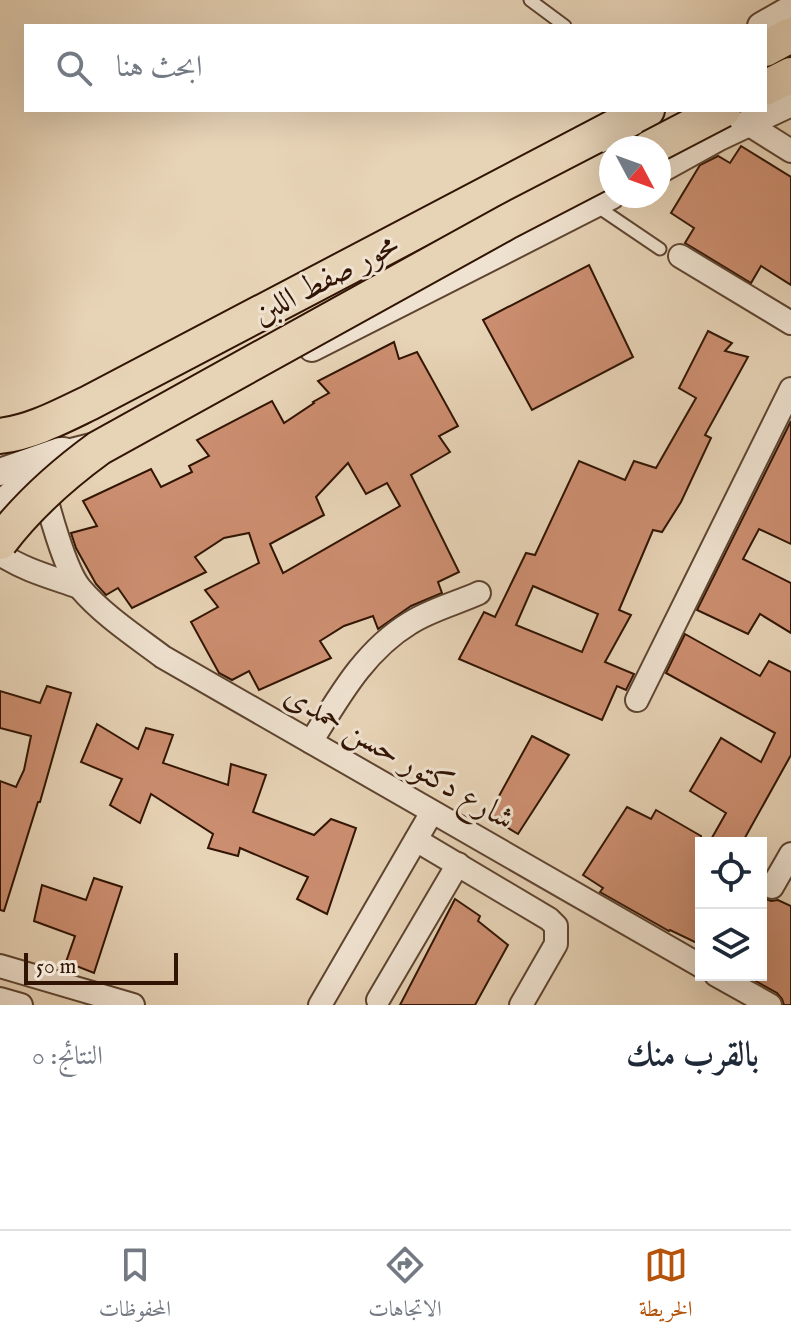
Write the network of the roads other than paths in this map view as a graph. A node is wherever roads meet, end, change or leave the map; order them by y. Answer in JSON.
{"nodes":[{"id":1,"x":530,"y":0,"type":"edge"},
{"id":2,"x":791,"y":9,"type":"edge"},
{"id":3,"x":562,"y":24,"type":"edge"},
{"id":4,"x":765,"y":24,"type":"edge"},
{"id":5,"x":791,"y":35,"type":"edge"},
{"id":6,"x":767,"y":48,"type":"edge"},
{"id":7,"x":791,"y":75,"type":"edge"},
{"id":8,"x":767,"y":87,"type":"edge"},
{"id":9,"x":791,"y":103,"type":"edge"},
{"id":10,"x":767,"y":110,"type":"edge"},
{"id":11,"x":643,"y":112,"type":"edge"},
{"id":12,"x":759,"y":112,"type":"edge"},
{"id":13,"x":720,"y":123,"type":"edge"},
{"id":14,"x":671,"y":140,"type":"edge"},
{"id":15,"x":791,"y":151,"type":"edge"},
{"id":16,"x":671,"y":161,"type":"edge"},
{"id":17,"x":599,"y":174,"type":"edge"},
{"id":18,"x":599,"y":202,"type":"edge"},
{"id":19,"x":613,"y":208,"type":"edge"},
{"id":20,"x":670,"y":252,"type":"joint"},
{"id":21,"x":791,"y":323,"type":"edge"},
{"id":22,"x":791,"y":389,"type":"edge"},
{"id":23,"x":7,"y":437,"type":"edge"},
{"id":24,"x":67,"y":453,"type":"junction"},
{"id":25,"x":0,"y":472,"type":"edge"},
{"id":26,"x":40,"y":473,"type":"junction"},
{"id":27,"x":0,"y":505,"type":"edge"},
{"id":28,"x":0,"y":542,"type":"edge"},
{"id":29,"x":0,"y":554,"type":"edge"},
{"id":30,"x":79,"y":587,"type":"junction"},
{"id":31,"x":479,"y":593,"type":"dead end"},
{"id":32,"x":637,"y":700,"type":"dead end"},
{"id":33,"x":311,"y":742,"type":"junction"},
{"id":34,"x":432,"y":812,"type":"junction"},
{"id":35,"x":416,"y":840,"type":"junction"},
{"id":36,"x":791,"y":854,"type":"edge"},
{"id":37,"x":458,"y":864,"type":"junction"},
{"id":38,"x":772,"y":887,"type":"dead end"},
{"id":39,"x":695,"y":963,"type":"edge"},
{"id":40,"x":0,"y":966,"type":"edge"},
{"id":41,"x":727,"y":981,"type":"edge"},
{"id":42,"x":0,"y":999,"type":"edge"},
{"id":43,"x":378,"y":1000,"type":"dead end"},
{"id":44,"x":21,"y":1005,"type":"edge"},
{"id":45,"x":133,"y":1005,"type":"edge"},
{"id":46,"x":320,"y":1005,"type":"edge"},
{"id":47,"x":521,"y":1005,"type":"edge"},
{"id":48,"x":770,"y":1005,"type":"edge"}],
"edges":[{"from":1,"to":3,"type":"lane"},
{"from":2,"to":4,"type":"street"},
{"from":5,"to":6,"type":"main road"},
{"from":7,"to":8,"type":"main road"},
{"from":9,"to":10,"type":"street"},
{"from":11,"to":23,"type":"main road","name":"محور صفط اللبن"},
{"from":12,"to":13,"type":"street"},
{"from":13,"to":14,"type":"main road","bridge":true},
{"from":13,"to":15,"type":"street"},
{"from":13,"to":16,"type":"street"},
{"from":17,"to":28,"type":"main road","name":"محور صفط اللبن","bridge":true},
{"from":18,"to":24,"type":"street"},
{"from":19,"to":20,"type":"lane"},
{"from":20,"to":21,"type":"street"},
{"from":22,"to":32,"type":"street"},
{"from":24,"to":25,"type":"street"},
{"from":24,"to":26,"type":"street"},
{"from":26,"to":27,"type":"street"},
{"from":26,"to":30,"type":"street","name":"شارع دكتور حسن حمدى"},
{"from":29,"to":30,"type":"street","name":"شارع دكتور حسن حمدى"},
{"from":30,"to":33,"type":"street","name":"شارع دكتور حسن حمدى"},
{"from":31,"to":33,"type":"street"},
{"from":33,"to":34,"type":"street","name":"شارع دكتور حسن حمدى"},
{"from":34,"to":35,"type":"street"},
{"from":34,"to":39,"type":"street","name":"شارع دكتور حسن حمدى"},
{"from":35,"to":37,"type":"street"},
{"from":35,"to":46,"type":"street"},
{"from":36,"to":38,"type":"street"},
{"from":37,"to":43,"type":"street"},
{"from":37,"to":47,"type":"street"},
{"from":40,"to":45,"type":"street"},
{"from":41,"to":48,"type":"street"},
{"from":42,"to":44,"type":"street"}]}
